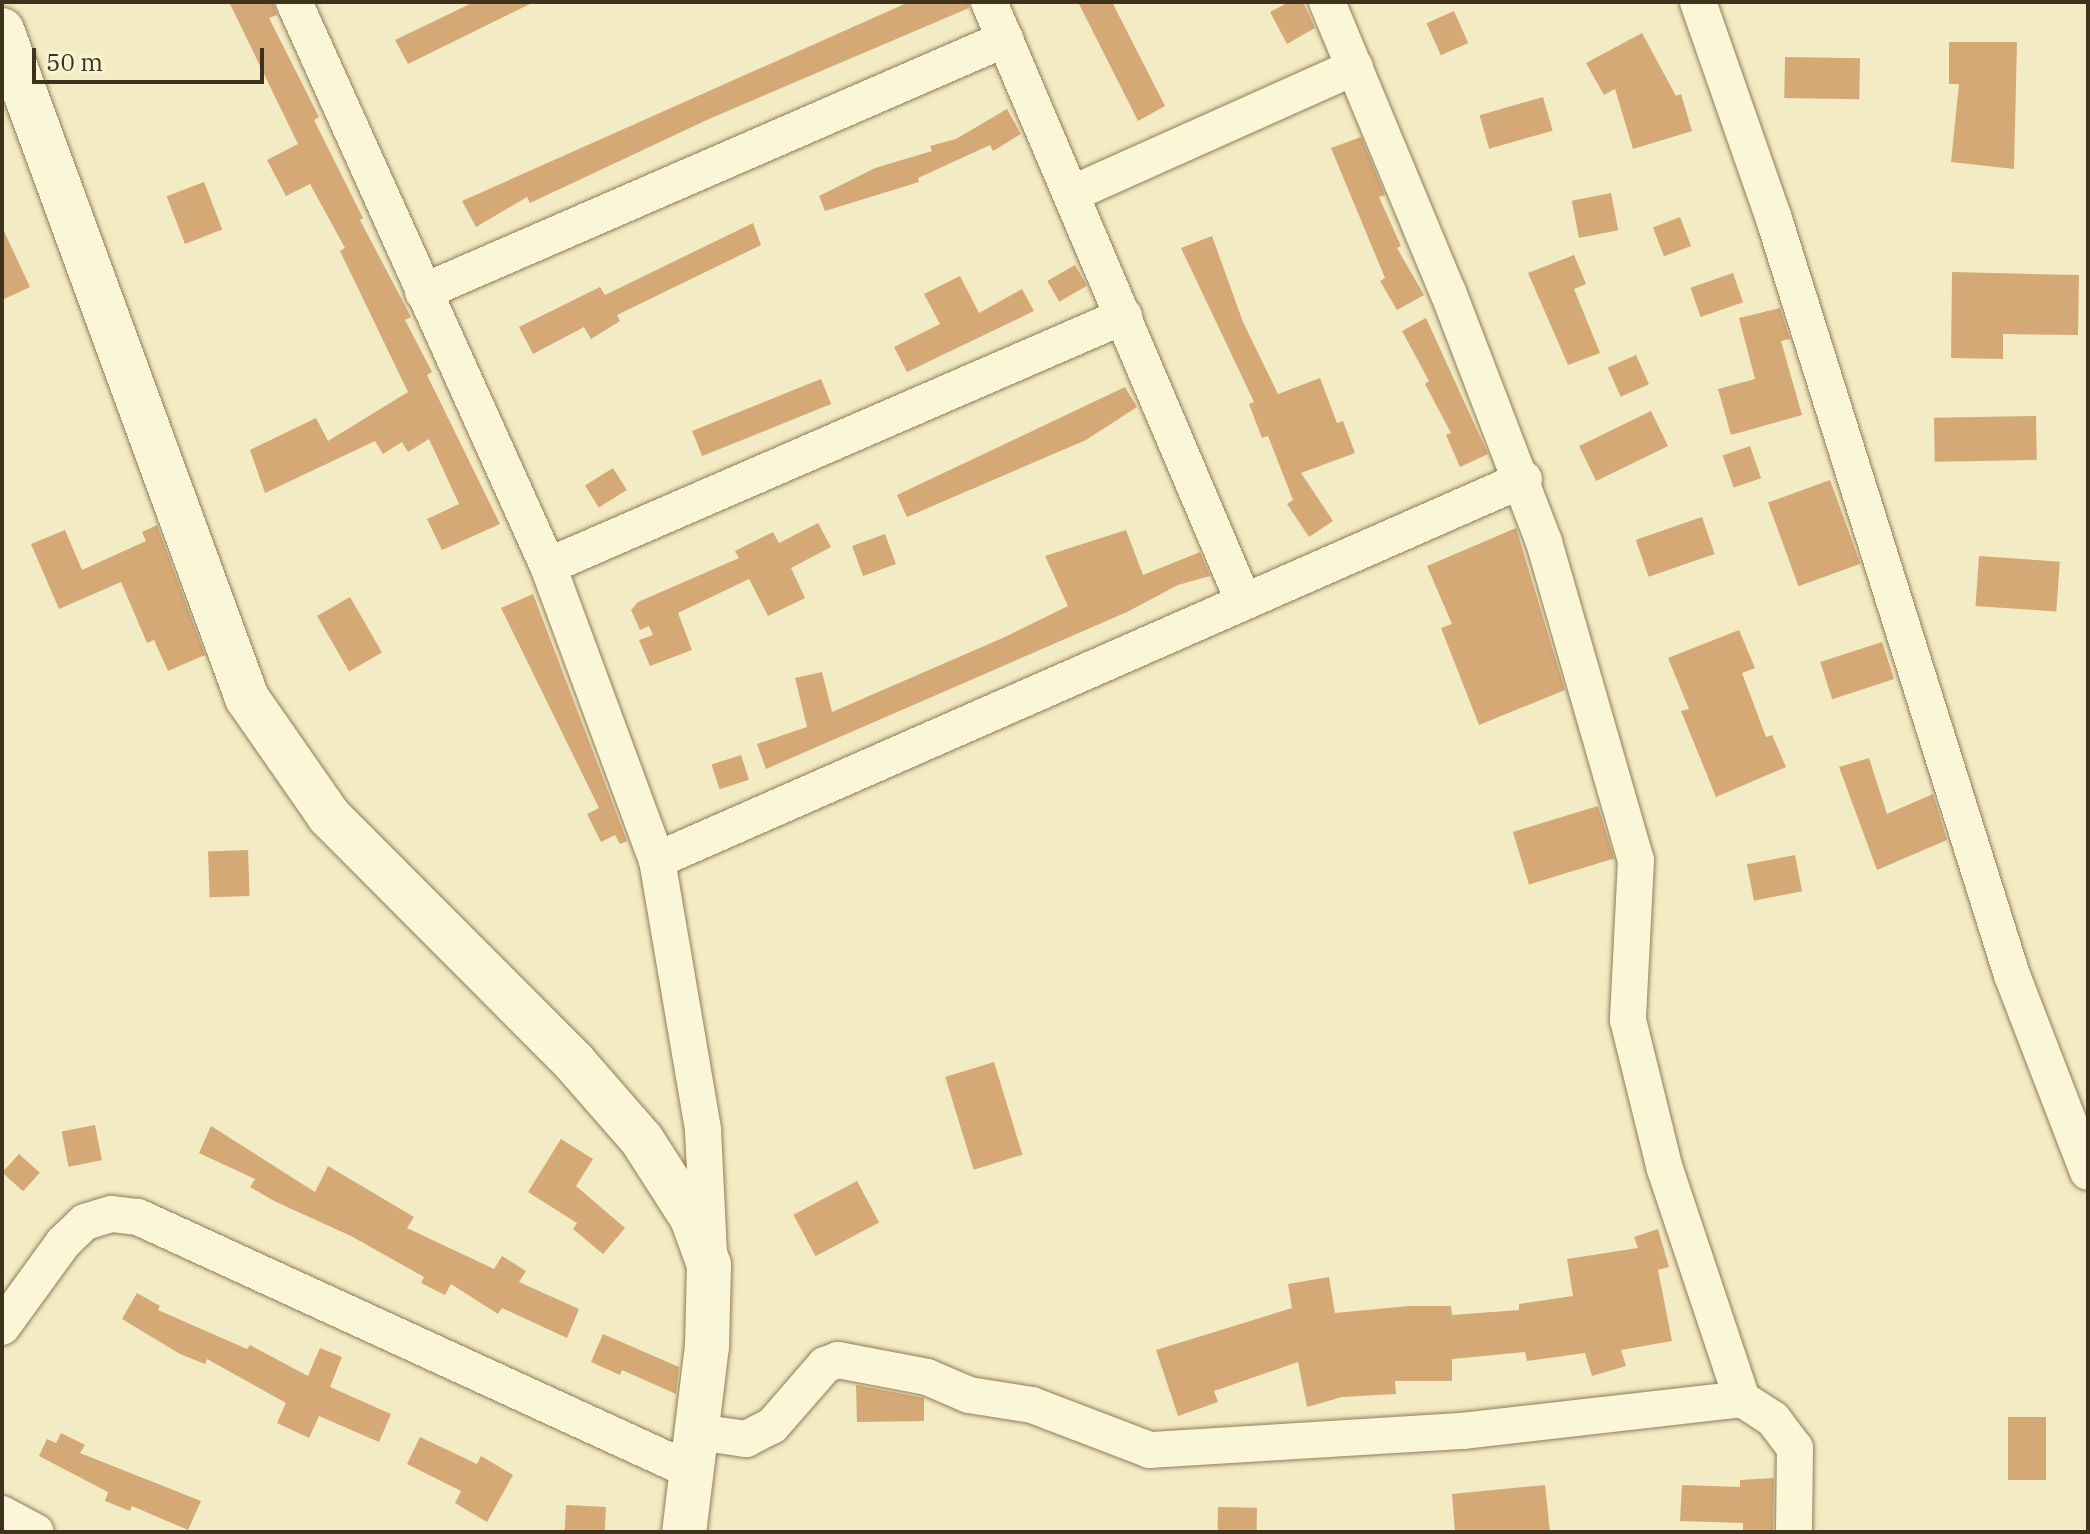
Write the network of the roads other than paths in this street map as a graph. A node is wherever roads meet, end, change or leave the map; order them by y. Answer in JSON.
{"nodes":[{"id":1,"x":989,"y":2,"type":"edge"},
{"id":2,"x":1327,"y":2,"type":"edge"},
{"id":3,"x":1698,"y":2,"type":"edge"},
{"id":4,"x":299,"y":4,"type":"edge"},
{"id":5,"x":2,"y":30,"type":"edge"},
{"id":6,"x":1005,"y":39,"type":"junction"},
{"id":7,"x":1355,"y":67,"type":"junction"},
{"id":8,"x":1071,"y":194,"type":"junction"},
{"id":9,"x":423,"y":292,"type":"junction"},
{"id":10,"x":1124,"y":316,"type":"junction"},
{"id":11,"x":1524,"y":479,"type":"junction"},
{"id":12,"x":548,"y":566,"type":"junction"},
{"id":13,"x":1243,"y":600,"type":"junction"},
{"id":14,"x":657,"y":860,"type":"junction"},
{"id":15,"x":2088,"y":1172,"type":"edge"},
{"id":16,"x":709,"y":1265,"type":"junction"},
{"id":17,"x":2,"y":1327,"type":"edge"},
{"id":18,"x":1742,"y":1399,"type":"junction"},
{"id":19,"x":696,"y":1452,"type":"junction"},
{"id":20,"x":2,"y":1514,"type":"edge"},
{"id":21,"x":36,"y":1532,"type":"edge"},
{"id":22,"x":684,"y":1532,"type":"edge"},
{"id":23,"x":1794,"y":1532,"type":"edge"}],
"edges":[{"from":1,"to":6,"type":"street"},
{"from":2,"to":7,"type":"street"},
{"from":3,"to":15,"type":"street"},
{"from":4,"to":9,"type":"street"},
{"from":5,"to":16,"type":"street"},
{"from":6,"to":8,"type":"street"},
{"from":6,"to":9,"type":"street"},
{"from":7,"to":8,"type":"street"},
{"from":7,"to":11,"type":"street"},
{"from":8,"to":10,"type":"street"},
{"from":9,"to":12,"type":"street"},
{"from":10,"to":12,"type":"street"},
{"from":10,"to":13,"type":"street"},
{"from":11,"to":13,"type":"street"},
{"from":11,"to":18,"type":"street"},
{"from":12,"to":14,"type":"street"},
{"from":13,"to":14,"type":"street"},
{"from":14,"to":16,"type":"street"},
{"from":16,"to":19,"type":"street"},
{"from":17,"to":19,"type":"street"},
{"from":18,"to":19,"type":"street"},
{"from":18,"to":23,"type":"street"},
{"from":19,"to":22,"type":"street"},
{"from":20,"to":21,"type":"street"}]}
